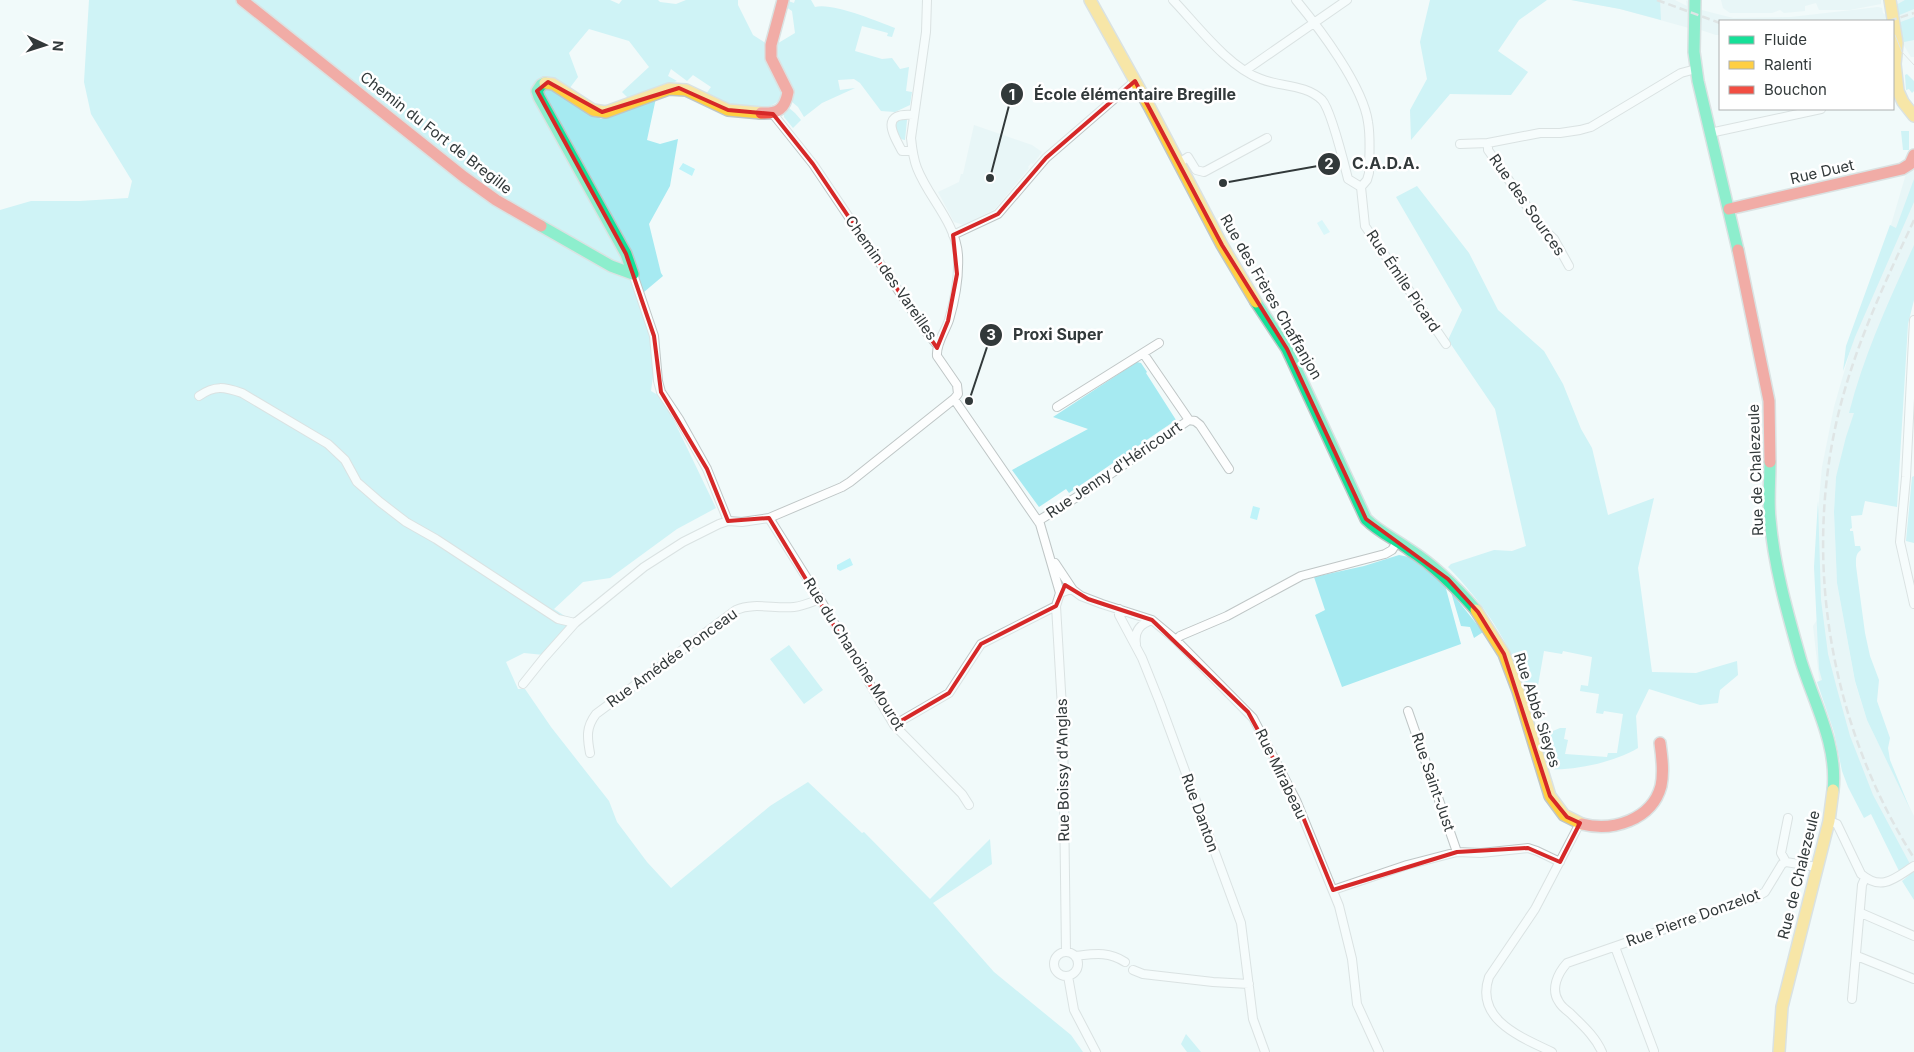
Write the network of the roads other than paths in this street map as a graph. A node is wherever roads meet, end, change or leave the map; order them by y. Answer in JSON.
{"nodes":[{"id":1,"x":242,"y":0,"type":"edge"},
{"id":2,"x":783,"y":0,"type":"edge"},
{"id":3,"x":927,"y":0,"type":"edge"},
{"id":4,"x":1090,"y":0,"type":"edge"},
{"id":5,"x":1173,"y":0,"type":"edge"},
{"id":6,"x":1296,"y":0,"type":"edge"},
{"id":7,"x":1347,"y":0,"type":"edge"},
{"id":8,"x":1695,"y":0,"type":"edge"},
{"id":9,"x":1888,"y":0,"type":"edge"},
{"id":10,"x":1889,"y":20,"type":"edge"},
{"id":11,"x":1891,"y":20,"type":"edge"},
{"id":12,"x":1314,"y":22,"type":"junction"},
{"id":13,"x":1895,"y":42,"type":"edge"},
{"id":14,"x":1696,"y":69,"type":"junction"},
{"id":15,"x":1246,"y":70,"type":"junction"},
{"id":16,"x":1136,"y":81,"type":"junction"},
{"id":17,"x":1895,"y":92,"type":"edge"},
{"id":18,"x":1816,"y":110,"type":"edge"},
{"id":19,"x":773,"y":114,"type":"junction"},
{"id":20,"x":914,"y":115,"type":"junction"},
{"id":21,"x":1914,"y":116,"type":"edge"},
{"id":22,"x":1710,"y":133,"type":"junction"},
{"id":23,"x":1267,"y":138,"type":"dead end"},
{"id":24,"x":1488,"y":143,"type":"junction"},
{"id":25,"x":1460,"y":144,"type":"dead end"},
{"id":26,"x":912,"y":152,"type":"junction"},
{"id":27,"x":1914,"y":155,"type":"edge"},
{"id":28,"x":1179,"y":163,"type":"junction"},
{"id":29,"x":1361,"y":187,"type":"junction"},
{"id":30,"x":1729,"y":209,"type":"junction"},
{"id":31,"x":953,"y":236,"type":"junction"},
{"id":32,"x":1569,"y":266,"type":"dead end"},
{"id":33,"x":633,"y":274,"type":"junction"},
{"id":34,"x":1914,"y":320,"type":"edge"},
{"id":35,"x":1159,"y":343,"type":"dead end"},
{"id":36,"x":1446,"y":344,"type":"dead end"},
{"id":37,"x":938,"y":346,"type":"junction"},
{"id":38,"x":1143,"y":353,"type":"junction"},
{"id":39,"x":199,"y":396,"type":"dead end"},
{"id":40,"x":954,"y":399,"type":"junction"},
{"id":41,"x":1057,"y":407,"type":"dead end"},
{"id":42,"x":1189,"y":420,"type":"junction"},
{"id":43,"x":1229,"y":469,"type":"dead end"},
{"id":44,"x":769,"y":518,"type":"junction"},
{"id":45,"x":728,"y":521,"type":"junction"},
{"id":46,"x":1038,"y":521,"type":"junction"},
{"id":47,"x":1398,"y":542,"type":"junction"},
{"id":48,"x":1048,"y":548,"type":"junction"},
{"id":49,"x":1448,"y":579,"type":"joint"},
{"id":50,"x":1073,"y":590,"type":"junction"},
{"id":51,"x":1062,"y":592,"type":"junction"},
{"id":52,"x":820,"y":599,"type":"junction"},
{"id":53,"x":1914,"y":604,"type":"edge"},
{"id":54,"x":1056,"y":606,"type":"junction"},
{"id":55,"x":1119,"y":609,"type":"junction"},
{"id":56,"x":1152,"y":620,"type":"junction"},
{"id":57,"x":575,"y":623,"type":"junction"},
{"id":58,"x":1176,"y":640,"type":"junction"},
{"id":59,"x":1136,"y":646,"type":"junction"},
{"id":60,"x":523,"y":684,"type":"dead end"},
{"id":61,"x":1408,"y":711,"type":"dead end"},
{"id":62,"x":894,"y":725,"type":"junction"},
{"id":63,"x":1660,"y":743,"type":"dead end"},
{"id":64,"x":590,"y":753,"type":"dead end"},
{"id":65,"x":969,"y":805,"type":"dead end"},
{"id":66,"x":1788,"y":818,"type":"dead end"},
{"id":67,"x":1829,"y":821,"type":"junction"},
{"id":68,"x":1580,"y":823,"type":"junction"},
{"id":69,"x":1457,"y":852,"type":"junction"},
{"id":70,"x":1560,"y":862,"type":"junction"},
{"id":71,"x":1786,"y":862,"type":"junction"},
{"id":72,"x":1817,"y":867,"type":"junction"},
{"id":73,"x":1912,"y":868,"type":"edge"},
{"id":74,"x":1866,"y":878,"type":"junction"},
{"id":75,"x":1333,"y":890,"type":"junction"},
{"id":76,"x":1861,"y":913,"type":"junction"},
{"id":77,"x":1914,"y":936,"type":"edge"},
{"id":78,"x":1615,"y":947,"type":"junction"},
{"id":79,"x":1066,"y":952,"type":"junction"},
{"id":80,"x":1075,"y":956,"type":"junction"},
{"id":81,"x":1857,"y":956,"type":"junction"},
{"id":82,"x":1125,"y":962,"type":"dead end"},
{"id":83,"x":1133,"y":970,"type":"dead end"},
{"id":84,"x":1068,"y":976,"type":"junction"},
{"id":85,"x":1914,"y":979,"type":"edge"},
{"id":86,"x":1249,"y":984,"type":"junction"},
{"id":87,"x":1852,"y":999,"type":"dead end"},
{"id":88,"x":1654,"y":1051,"type":"dead end"},
{"id":89,"x":1096,"y":1052,"type":"edge"},
{"id":90,"x":1265,"y":1052,"type":"edge"},
{"id":91,"x":1379,"y":1052,"type":"edge"},
{"id":92,"x":1552,"y":1052,"type":"edge"},
{"id":93,"x":1602,"y":1052,"type":"edge"},
{"id":94,"x":1779,"y":1052,"type":"edge"}],
"edges":[{"from":1,"to":33,"type":"street","name":"Chemin du Fort de Bregille"},
{"from":2,"to":19,"type":"street"},
{"from":3,"to":20,"type":"street"},
{"from":4,"to":16,"type":"street","name":"Rue des Frères Chaffanjon"},
{"from":5,"to":15,"type":"street"},
{"from":6,"to":12,"type":"street","name":"Rue Émile Picard"},
{"from":7,"to":12,"type":"street"},
{"from":8,"to":14,"type":"street","name":"Rue de Chalezeule"},
{"from":9,"to":10,"type":"street"},
{"from":9,"to":11,"type":"street"},
{"from":12,"to":15,"type":"street"},
{"from":12,"to":29,"type":"street","name":"Rue Émile Picard"},
{"from":13,"to":17,"type":"street"},
{"from":14,"to":22,"type":"street","name":"Rue de Chalezeule"},
{"from":14,"to":24,"type":"street","name":"Rue des Sources"},
{"from":15,"to":29,"type":"street"},
{"from":16,"to":28,"type":"street","name":"Rue des Frères Chaffanjon"},
{"from":16,"to":31,"type":"street"},
{"from":17,"to":21,"type":"street"},
{"from":18,"to":22,"type":"street"},
{"from":19,"to":33,"type":"street"},
{"from":19,"to":37,"type":"street","name":"Chemin des Vareilles"},
{"from":20,"to":26,"type":"street"},
{"from":20,"to":26,"type":"street"},
{"from":22,"to":30,"type":"street","name":"Rue de Chalezeule"},
{"from":23,"to":28,"type":"street"},
{"from":24,"to":25,"type":"street","name":"Rue des Sources"},
{"from":24,"to":32,"type":"street","name":"Rue des Sources"},
{"from":26,"to":31,"type":"street"},
{"from":27,"to":30,"type":"street","name":"Rue Duet"},
{"from":28,"to":47,"type":"street","name":"Rue des Frères Chaffanjon"},
{"from":29,"to":36,"type":"street","name":"Rue Émile Picard"},
{"from":30,"to":67,"type":"street","name":"Rue de Chalezeule"},
{"from":31,"to":37,"type":"street"},
{"from":33,"to":45,"type":"street"},
{"from":34,"to":53,"type":"street"},
{"from":35,"to":38,"type":"street"},
{"from":37,"to":40,"type":"street","name":"Chemin des Vareilles"},
{"from":38,"to":41,"type":"street"},
{"from":38,"to":42,"type":"street","name":"Rue Jenny d'Héricourt"},
{"from":39,"to":57,"type":"street"},
{"from":40,"to":44,"type":"street"},
{"from":40,"to":46,"type":"street","name":"Chemin des Vareilles"},
{"from":42,"to":43,"type":"street","name":"Rue Jenny d'Héricourt"},
{"from":42,"to":46,"type":"street","name":"Rue Jenny d'Héricourt"},
{"from":44,"to":45,"type":"street"},
{"from":44,"to":52,"type":"street","name":"Rue du Chanoine Mourot"},
{"from":45,"to":57,"type":"street"},
{"from":46,"to":48,"type":"street","name":"Chemin des Vareilles"},
{"from":47,"to":49,"type":"street","name":"Rue des Frères Chaffanjon"},
{"from":47,"to":58,"type":"street"},
{"from":48,"to":50,"type":"street","name":"Chemin des Vareilles"},
{"from":48,"to":51,"type":"street","name":"Chemin des Vareilles"},
{"from":49,"to":68,"type":"street","name":"Rue Abbé Sieyes"},
{"from":50,"to":51,"type":"street","name":"Rue Mirabeau"},
{"from":50,"to":55,"type":"street","name":"Rue Mirabeau"},
{"from":51,"to":54,"type":"street","name":"Rue Boissy d'Anglas"},
{"from":52,"to":62,"type":"street","name":"Rue du Chanoine Mourot"},
{"from":52,"to":64,"type":"street","name":"Rue Amédée Ponceau"},
{"from":54,"to":62,"type":"street"},
{"from":54,"to":79,"type":"street","name":"Rue Boissy d'Anglas"},
{"from":55,"to":56,"type":"street","name":"Rue Mirabeau"},
{"from":55,"to":59,"type":"street","name":"Rue Danton"},
{"from":56,"to":58,"type":"street","name":"Rue Mirabeau"},
{"from":56,"to":59,"type":"street"},
{"from":57,"to":60,"type":"street"},
{"from":58,"to":75,"type":"street","name":"Rue Mirabeau"},
{"from":59,"to":86,"type":"street","name":"Rue Danton"},
{"from":61,"to":69,"type":"street","name":"Rue Saint-Just"},
{"from":62,"to":65,"type":"street","name":"Rue du Chanoine Mourot"},
{"from":63,"to":68,"type":"street"},
{"from":66,"to":71,"type":"street"},
{"from":67,"to":72,"type":"street","name":"Rue de Chalezeule"},
{"from":67,"to":74,"type":"street"},
{"from":68,"to":70,"type":"street"},
{"from":69,"to":70,"type":"street"},
{"from":69,"to":75,"type":"street"},
{"from":70,"to":92,"type":"street"},
{"from":71,"to":72,"type":"street"},
{"from":71,"to":78,"type":"street","name":"Rue Pierre Donzelot"},
{"from":72,"to":94,"type":"street","name":"Rue de Chalezeule"},
{"from":73,"to":74,"type":"street"},
{"from":74,"to":76,"type":"street"},
{"from":75,"to":91,"type":"street","name":"Rue Mirabeau"},
{"from":76,"to":77,"type":"street"},
{"from":76,"to":81,"type":"street"},
{"from":78,"to":88,"type":"street","name":"Rue Pierre Donzelot"},
{"from":78,"to":93,"type":"street","name":"Rue Pierre Donzelot"},
{"from":79,"to":80,"type":"street"},
{"from":79,"to":84,"type":"street"},
{"from":80,"to":82,"type":"street"},
{"from":80,"to":84,"type":"street"},
{"from":81,"to":85,"type":"street"},
{"from":81,"to":87,"type":"street"},
{"from":83,"to":86,"type":"street"},
{"from":84,"to":89,"type":"street"},
{"from":86,"to":90,"type":"street","name":"Rue Danton"}]}
